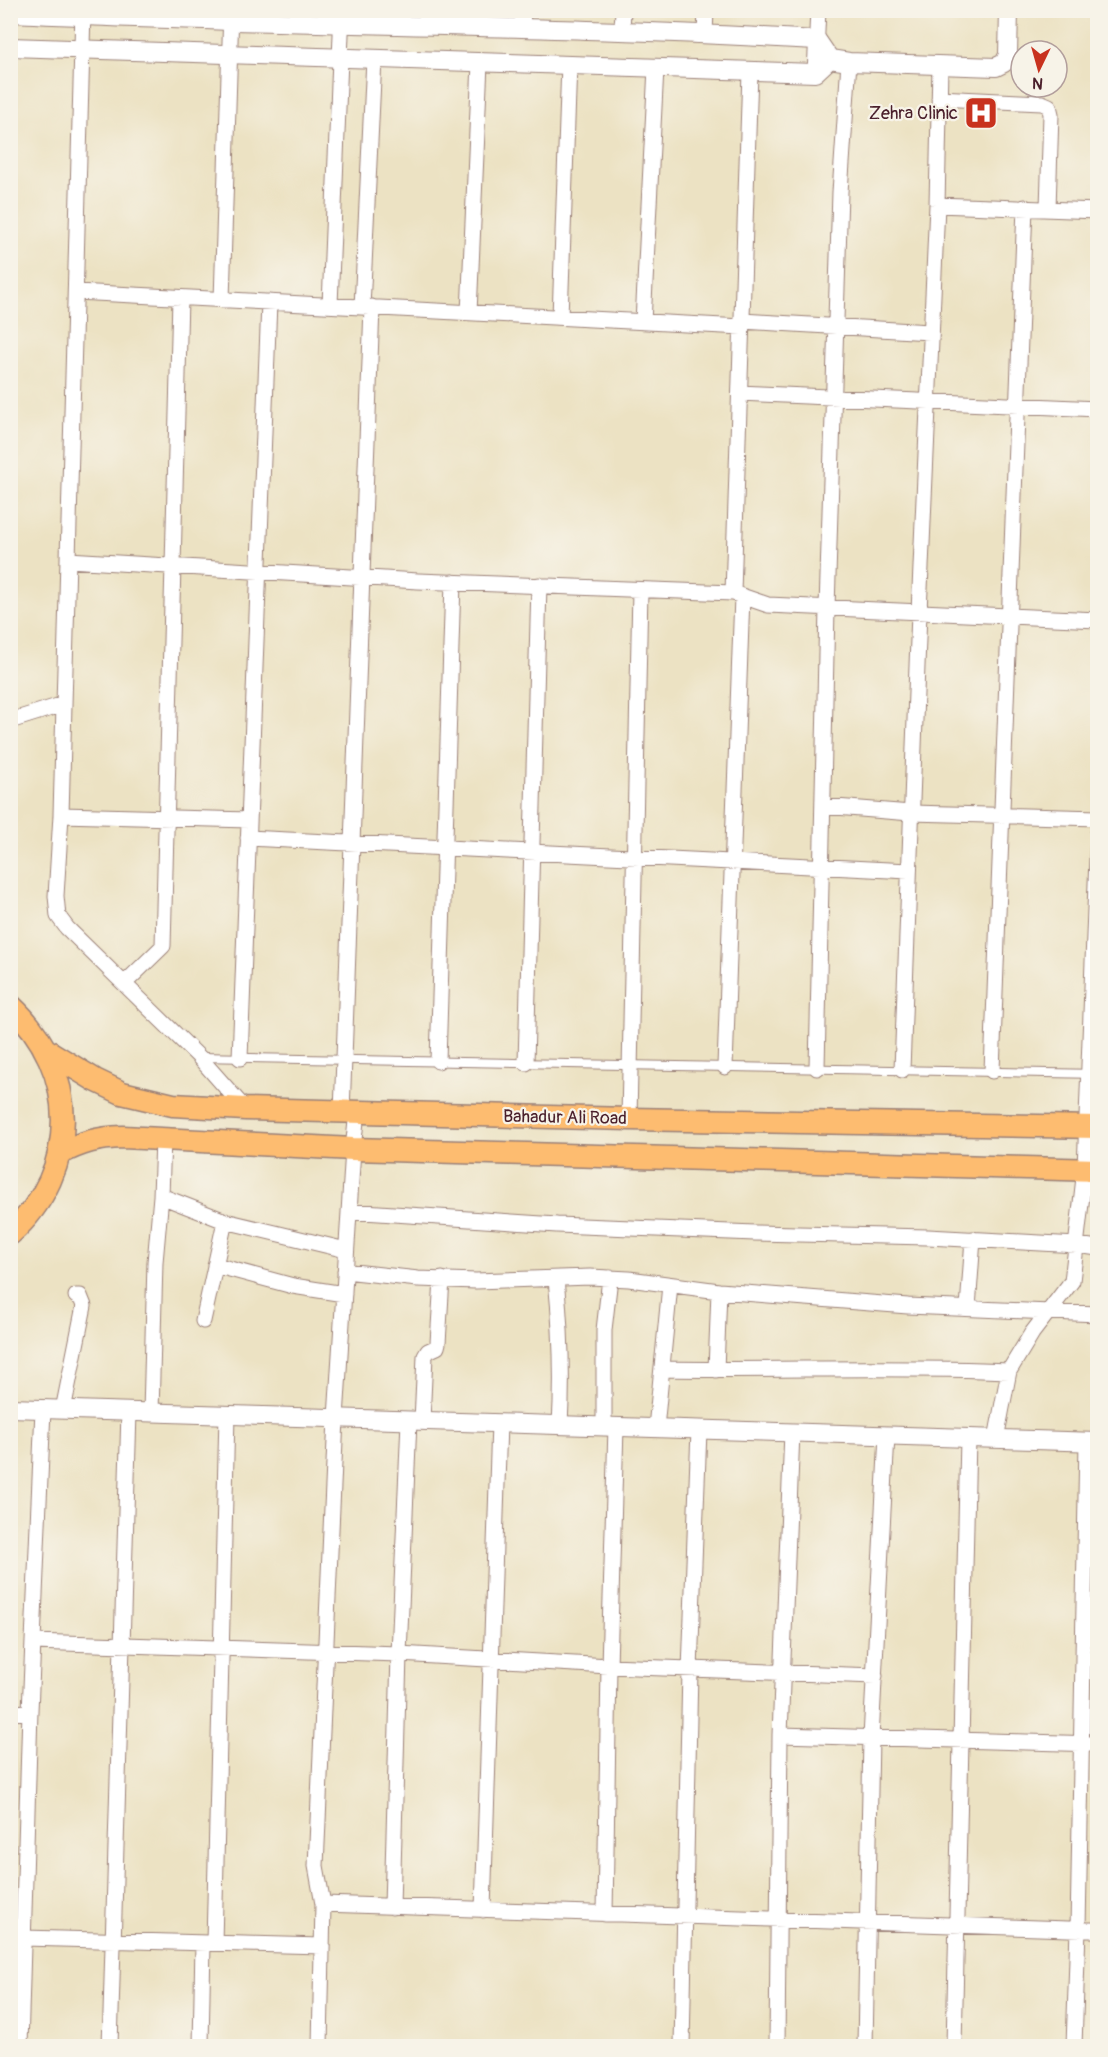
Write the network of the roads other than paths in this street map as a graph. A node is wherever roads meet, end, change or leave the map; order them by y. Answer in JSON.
{"nodes":[{"id":1,"x":622,"y":10,"type":"edge"},
{"id":2,"x":706,"y":10,"type":"edge"},
{"id":3,"x":818,"y":10,"type":"edge"},
{"id":4,"x":1009,"y":10,"type":"edge"},
{"id":5,"x":10,"y":13,"type":"edge"},
{"id":6,"x":83,"y":13,"type":"edge"},
{"id":7,"x":231,"y":15,"type":"edge"},
{"id":8,"x":342,"y":17,"type":"edge"},
{"id":9,"x":427,"y":18,"type":"edge"},
{"id":10,"x":522,"y":19,"type":"edge"},
{"id":11,"x":622,"y":30,"type":"junction"},
{"id":12,"x":705,"y":34,"type":"junction"},
{"id":13,"x":817,"y":40,"type":"junction"},
{"id":14,"x":10,"y":47,"type":"edge"},
{"id":15,"x":82,"y":50,"type":"junction"},
{"id":16,"x":230,"y":55,"type":"junction"},
{"id":17,"x":341,"y":58,"type":"junction"},
{"id":18,"x":374,"y":59,"type":"junction"},
{"id":19,"x":830,"y":59,"type":"junction"},
{"id":20,"x":849,"y":62,"type":"junction"},
{"id":21,"x":480,"y":63,"type":"junction"},
{"id":22,"x":569,"y":64,"type":"junction"},
{"id":23,"x":940,"y":66,"type":"junction"},
{"id":24,"x":656,"y":68,"type":"junction"},
{"id":25,"x":750,"y":72,"type":"junction"},
{"id":26,"x":815,"y":73,"type":"junction"},
{"id":27,"x":939,"y":98,"type":"junction"},
{"id":28,"x":937,"y":205,"type":"junction"},
{"id":29,"x":1025,"y":207,"type":"junction"},
{"id":30,"x":1048,"y":208,"type":"junction"},
{"id":31,"x":1098,"y":211,"type":"edge"},
{"id":32,"x":76,"y":292,"type":"junction"},
{"id":33,"x":180,"y":297,"type":"junction"},
{"id":34,"x":222,"y":300,"type":"junction"},
{"id":35,"x":269,"y":302,"type":"junction"},
{"id":36,"x":330,"y":305,"type":"junction"},
{"id":37,"x":367,"y":307,"type":"junction"},
{"id":38,"x":470,"y":313,"type":"junction"},
{"id":39,"x":560,"y":317,"type":"junction"},
{"id":40,"x":643,"y":322,"type":"junction"},
{"id":41,"x":742,"y":324,"type":"junction"},
{"id":42,"x":836,"y":327,"type":"junction"},
{"id":43,"x":930,"y":332,"type":"junction"},
{"id":44,"x":740,"y":393,"type":"junction"},
{"id":45,"x":834,"y":398,"type":"junction"},
{"id":46,"x":928,"y":402,"type":"junction"},
{"id":47,"x":1018,"y":406,"type":"junction"},
{"id":48,"x":1098,"y":409,"type":"edge"},
{"id":49,"x":68,"y":560,"type":"junction"},
{"id":50,"x":171,"y":567,"type":"junction"},
{"id":51,"x":258,"y":572,"type":"junction"},
{"id":52,"x":362,"y":578,"type":"junction"},
{"id":53,"x":453,"y":582,"type":"junction"},
{"id":54,"x":539,"y":585,"type":"junction"},
{"id":55,"x":640,"y":590,"type":"junction"},
{"id":56,"x":738,"y":595,"type":"junction"},
{"id":57,"x":827,"y":608,"type":"junction"},
{"id":58,"x":919,"y":612,"type":"junction"},
{"id":59,"x":1010,"y":616,"type":"junction"},
{"id":60,"x":1098,"y":620,"type":"edge"},
{"id":61,"x":64,"y":704,"type":"junction"},
{"id":62,"x":10,"y":721,"type":"edge"},
{"id":63,"x":823,"y":806,"type":"junction"},
{"id":64,"x":911,"y":813,"type":"junction"},
{"id":65,"x":61,"y":815,"type":"junction"},
{"id":66,"x":1002,"y":816,"type":"junction"},
{"id":67,"x":166,"y":817,"type":"junction"},
{"id":68,"x":1098,"y":818,"type":"edge"},
{"id":69,"x":249,"y":820,"type":"junction"},
{"id":70,"x":1098,"y":832,"type":"edge"},
{"id":71,"x":248,"y":838,"type":"junction"},
{"id":72,"x":352,"y":843,"type":"junction"},
{"id":73,"x":445,"y":848,"type":"junction"},
{"id":74,"x":532,"y":852,"type":"junction"},
{"id":75,"x":635,"y":857,"type":"junction"},
{"id":76,"x":732,"y":862,"type":"junction"},
{"id":77,"x":821,"y":867,"type":"junction"},
{"id":78,"x":909,"y":871,"type":"junction"},
{"id":79,"x":125,"y":983,"type":"junction"},
{"id":80,"x":10,"y":1005,"type":"edge"},
{"id":81,"x":46,"y":1050,"type":"junction"},
{"id":82,"x":199,"y":1057,"type":"junction"},
{"id":83,"x":240,"y":1058,"type":"junction"},
{"id":84,"x":343,"y":1059,"type":"junction"},
{"id":85,"x":438,"y":1061,"type":"junction"},
{"id":86,"x":526,"y":1063,"type":"junction"},
{"id":87,"x":631,"y":1065,"type":"junction"},
{"id":88,"x":725,"y":1066,"type":"junction"},
{"id":89,"x":817,"y":1068,"type":"junction"},
{"id":90,"x":902,"y":1070,"type":"junction"},
{"id":91,"x":993,"y":1071,"type":"junction"},
{"id":92,"x":1093,"y":1073,"type":"edge"},
{"id":93,"x":245,"y":1109,"type":"junction"},
{"id":94,"x":349,"y":1112,"type":"junction"},
{"id":95,"x":629,"y":1119,"type":"junction"},
{"id":96,"x":1092,"y":1127,"type":"edge"},
{"id":97,"x":164,"y":1138,"type":"junction"},
{"id":98,"x":352,"y":1149,"type":"junction"},
{"id":99,"x":59,"y":1154,"type":"junction"},
{"id":100,"x":1091,"y":1169,"type":"edge"},
{"id":101,"x":161,"y":1196,"type":"junction"},
{"id":102,"x":349,"y":1211,"type":"junction"},
{"id":103,"x":225,"y":1221,"type":"junction"},
{"id":104,"x":10,"y":1234,"type":"edge"},
{"id":105,"x":973,"y":1239,"type":"junction"},
{"id":106,"x":1077,"y":1245,"type":"junction"},
{"id":107,"x":1098,"y":1248,"type":"edge"},
{"id":108,"x":346,"y":1250,"type":"junction"},
{"id":109,"x":215,"y":1265,"type":"junction"},
{"id":110,"x":345,"y":1271,"type":"junction"},
{"id":111,"x":610,"y":1278,"type":"junction"},
{"id":112,"x":556,"y":1279,"type":"junction"},
{"id":113,"x":442,"y":1280,"type":"junction"},
{"id":114,"x":670,"y":1285,"type":"junction"},
{"id":115,"x":719,"y":1291,"type":"junction"},
{"id":116,"x":344,"y":1294,"type":"junction"},
{"id":117,"x":76,"y":1296,"type":"dead end"},
{"id":118,"x":968,"y":1308,"type":"junction"},
{"id":119,"x":1049,"y":1311,"type":"junction"},
{"id":120,"x":1098,"y":1314,"type":"edge"},
{"id":121,"x":202,"y":1321,"type":"dead end"},
{"id":122,"x":662,"y":1368,"type":"junction"},
{"id":123,"x":716,"y":1370,"type":"junction"},
{"id":124,"x":1009,"y":1371,"type":"junction"},
{"id":125,"x":10,"y":1408,"type":"edge"},
{"id":126,"x":43,"y":1410,"type":"junction"},
{"id":127,"x":63,"y":1410,"type":"junction"},
{"id":128,"x":129,"y":1412,"type":"junction"},
{"id":129,"x":150,"y":1413,"type":"junction"},
{"id":130,"x":227,"y":1415,"type":"junction"},
{"id":131,"x":336,"y":1419,"type":"junction"},
{"id":132,"x":416,"y":1421,"type":"junction"},
{"id":133,"x":500,"y":1424,"type":"junction"},
{"id":134,"x":560,"y":1425,"type":"junction"},
{"id":135,"x":610,"y":1427,"type":"junction"},
{"id":136,"x":656,"y":1428,"type":"junction"},
{"id":137,"x":699,"y":1430,"type":"junction"},
{"id":138,"x":792,"y":1432,"type":"junction"},
{"id":139,"x":887,"y":1435,"type":"junction"},
{"id":140,"x":968,"y":1438,"type":"junction"},
{"id":141,"x":996,"y":1439,"type":"junction"},
{"id":142,"x":1092,"y":1442,"type":"edge"},
{"id":143,"x":33,"y":1642,"type":"junction"},
{"id":144,"x":123,"y":1645,"type":"junction"},
{"id":145,"x":222,"y":1649,"type":"junction"},
{"id":146,"x":326,"y":1652,"type":"junction"},
{"id":147,"x":399,"y":1654,"type":"junction"},
{"id":148,"x":492,"y":1658,"type":"junction"},
{"id":149,"x":609,"y":1666,"type":"junction"},
{"id":150,"x":690,"y":1670,"type":"junction"},
{"id":151,"x":783,"y":1673,"type":"junction"},
{"id":152,"x":875,"y":1676,"type":"junction"},
{"id":153,"x":30,"y":1711,"type":"junction"},
{"id":154,"x":10,"y":1713,"type":"edge"},
{"id":155,"x":780,"y":1735,"type":"junction"},
{"id":156,"x":871,"y":1738,"type":"junction"},
{"id":157,"x":961,"y":1740,"type":"junction"},
{"id":158,"x":1082,"y":1744,"type":"junction"},
{"id":159,"x":1098,"y":1744,"type":"edge"},
{"id":160,"x":323,"y":1904,"type":"junction"},
{"id":161,"x":392,"y":1907,"type":"junction"},
{"id":162,"x":483,"y":1910,"type":"junction"},
{"id":163,"x":605,"y":1914,"type":"junction"},
{"id":164,"x":684,"y":1917,"type":"junction"},
{"id":165,"x":780,"y":1920,"type":"junction"},
{"id":166,"x":867,"y":1923,"type":"junction"},
{"id":167,"x":957,"y":1925,"type":"junction"},
{"id":168,"x":1078,"y":1929,"type":"junction"},
{"id":169,"x":1098,"y":1930,"type":"edge"},
{"id":170,"x":24,"y":1938,"type":"junction"},
{"id":171,"x":114,"y":1940,"type":"junction"},
{"id":172,"x":209,"y":1943,"type":"junction"},
{"id":173,"x":322,"y":1946,"type":"junction"},
{"id":174,"x":20,"y":2046,"type":"edge"},
{"id":175,"x":110,"y":2046,"type":"edge"},
{"id":176,"x":201,"y":2046,"type":"edge"},
{"id":177,"x":320,"y":2046,"type":"edge"},
{"id":178,"x":682,"y":2046,"type":"edge"},
{"id":179,"x":777,"y":2046,"type":"edge"},
{"id":180,"x":865,"y":2046,"type":"edge"},
{"id":181,"x":954,"y":2046,"type":"edge"},
{"id":182,"x":1074,"y":2046,"type":"edge"}],
"edges":[{"from":1,"to":11,"type":"street"},
{"from":2,"to":12,"type":"street"},
{"from":3,"to":13,"type":"street"},
{"from":4,"to":23,"type":"street"},
{"from":5,"to":6,"type":"street"},
{"from":6,"to":7,"type":"street"},
{"from":6,"to":15,"type":"street"},
{"from":7,"to":8,"type":"street"},
{"from":7,"to":16,"type":"street"},
{"from":8,"to":9,"type":"street"},
{"from":8,"to":17,"type":"street"},
{"from":9,"to":10,"type":"street"},
{"from":10,"to":11,"type":"street"},
{"from":11,"to":12,"type":"street"},
{"from":12,"to":13,"type":"street"},
{"from":13,"to":19,"type":"street"},
{"from":13,"to":26,"type":"street"},
{"from":14,"to":15,"type":"street"},
{"from":15,"to":16,"type":"street"},
{"from":15,"to":32,"type":"street"},
{"from":16,"to":17,"type":"street"},
{"from":16,"to":34,"type":"street"},
{"from":17,"to":18,"type":"street"},
{"from":17,"to":36,"type":"street"},
{"from":18,"to":21,"type":"street"},
{"from":18,"to":37,"type":"street"},
{"from":19,"to":20,"type":"street"},
{"from":19,"to":26,"type":"street"},
{"from":20,"to":23,"type":"street"},
{"from":20,"to":42,"type":"street"},
{"from":21,"to":22,"type":"street"},
{"from":21,"to":38,"type":"street"},
{"from":22,"to":24,"type":"street"},
{"from":22,"to":39,"type":"street"},
{"from":23,"to":27,"type":"street"},
{"from":24,"to":25,"type":"street"},
{"from":24,"to":40,"type":"street"},
{"from":25,"to":26,"type":"street"},
{"from":25,"to":41,"type":"street"},
{"from":27,"to":28,"type":"street"},
{"from":27,"to":30,"type":"street"},
{"from":28,"to":29,"type":"street"},
{"from":28,"to":43,"type":"street"},
{"from":29,"to":30,"type":"street"},
{"from":29,"to":47,"type":"street"},
{"from":30,"to":31,"type":"street"},
{"from":32,"to":33,"type":"street"},
{"from":32,"to":49,"type":"street"},
{"from":33,"to":34,"type":"street"},
{"from":33,"to":50,"type":"street"},
{"from":34,"to":35,"type":"street"},
{"from":35,"to":36,"type":"street"},
{"from":35,"to":51,"type":"street"},
{"from":36,"to":37,"type":"street"},
{"from":37,"to":38,"type":"street"},
{"from":37,"to":52,"type":"street"},
{"from":38,"to":39,"type":"street"},
{"from":39,"to":40,"type":"street"},
{"from":40,"to":41,"type":"street"},
{"from":41,"to":42,"type":"street"},
{"from":41,"to":44,"type":"street"},
{"from":42,"to":43,"type":"street"},
{"from":42,"to":45,"type":"street"},
{"from":43,"to":46,"type":"street"},
{"from":44,"to":45,"type":"street"},
{"from":44,"to":56,"type":"street"},
{"from":45,"to":46,"type":"street"},
{"from":45,"to":57,"type":"street"},
{"from":46,"to":47,"type":"street"},
{"from":46,"to":58,"type":"street"},
{"from":47,"to":48,"type":"street"},
{"from":47,"to":59,"type":"street"},
{"from":49,"to":50,"type":"street"},
{"from":49,"to":61,"type":"street"},
{"from":50,"to":51,"type":"street"},
{"from":50,"to":67,"type":"street"},
{"from":51,"to":52,"type":"street"},
{"from":51,"to":69,"type":"street"},
{"from":52,"to":53,"type":"street"},
{"from":52,"to":72,"type":"street"},
{"from":53,"to":54,"type":"street"},
{"from":53,"to":73,"type":"street"},
{"from":54,"to":55,"type":"street"},
{"from":54,"to":74,"type":"street"},
{"from":55,"to":56,"type":"street"},
{"from":55,"to":75,"type":"street"},
{"from":56,"to":57,"type":"street"},
{"from":56,"to":76,"type":"street"},
{"from":57,"to":58,"type":"street"},
{"from":57,"to":63,"type":"street"},
{"from":58,"to":59,"type":"street"},
{"from":58,"to":64,"type":"street"},
{"from":59,"to":60,"type":"street"},
{"from":59,"to":66,"type":"street"},
{"from":61,"to":62,"type":"street"},
{"from":61,"to":65,"type":"street"},
{"from":63,"to":64,"type":"street"},
{"from":63,"to":77,"type":"street"},
{"from":64,"to":66,"type":"street"},
{"from":64,"to":78,"type":"street"},
{"from":65,"to":67,"type":"street"},
{"from":65,"to":79,"type":"street"},
{"from":66,"to":68,"type":"street"},
{"from":66,"to":91,"type":"street"},
{"from":67,"to":69,"type":"street"},
{"from":67,"to":79,"type":"street"},
{"from":69,"to":71,"type":"street"},
{"from":70,"to":92,"type":"street"},
{"from":71,"to":72,"type":"street"},
{"from":71,"to":83,"type":"street"},
{"from":72,"to":73,"type":"street"},
{"from":72,"to":84,"type":"street"},
{"from":73,"to":74,"type":"street"},
{"from":73,"to":85,"type":"street"},
{"from":74,"to":75,"type":"street"},
{"from":74,"to":86,"type":"street"},
{"from":75,"to":76,"type":"street"},
{"from":75,"to":87,"type":"street"},
{"from":76,"to":77,"type":"street"},
{"from":76,"to":88,"type":"street"},
{"from":77,"to":78,"type":"street"},
{"from":77,"to":89,"type":"street"},
{"from":78,"to":90,"type":"street"},
{"from":79,"to":82,"type":"street"},
{"from":80,"to":81,"type":"main road"},
{"from":81,"to":93,"type":"main road","name":"Bahadur Ali Road"},
{"from":81,"to":99,"type":"main road"},
{"from":82,"to":83,"type":"lane"},
{"from":82,"to":93,"type":"street"},
{"from":83,"to":84,"type":"lane"},
{"from":84,"to":85,"type":"lane"},
{"from":84,"to":94,"type":"street"},
{"from":85,"to":86,"type":"lane"},
{"from":86,"to":87,"type":"lane"},
{"from":87,"to":88,"type":"lane"},
{"from":87,"to":95,"type":"street"},
{"from":88,"to":89,"type":"lane"},
{"from":89,"to":90,"type":"lane"},
{"from":90,"to":91,"type":"lane"},
{"from":91,"to":92,"type":"lane"},
{"from":92,"to":96,"type":"street"},
{"from":93,"to":94,"type":"main road","name":"Bahadur Ali Road"},
{"from":94,"to":95,"type":"main road","name":"Bahadur Ali Road"},
{"from":94,"to":98,"type":"street"},
{"from":95,"to":96,"type":"main road","name":"Bahadur Ali Road"},
{"from":96,"to":100,"type":"street"},
{"from":97,"to":98,"type":"main road","name":"Bahadur Ali Road"},
{"from":97,"to":99,"type":"main road","name":"Bahadur Ali Road"},
{"from":97,"to":101,"type":"street"},
{"from":98,"to":100,"type":"main road","name":"Bahadur Ali Road"},
{"from":98,"to":102,"type":"street"},
{"from":99,"to":104,"type":"main road"},
{"from":100,"to":106,"type":"street"},
{"from":101,"to":103,"type":"street"},
{"from":101,"to":129,"type":"street"},
{"from":102,"to":105,"type":"street"},
{"from":102,"to":108,"type":"street"},
{"from":103,"to":108,"type":"street"},
{"from":103,"to":109,"type":"street"},
{"from":105,"to":106,"type":"street"},
{"from":105,"to":118,"type":"street"},
{"from":106,"to":107,"type":"street"},
{"from":106,"to":119,"type":"street"},
{"from":108,"to":110,"type":"street"},
{"from":109,"to":116,"type":"street"},
{"from":109,"to":121,"type":"street"},
{"from":110,"to":113,"type":"street"},
{"from":110,"to":116,"type":"street"},
{"from":111,"to":112,"type":"street"},
{"from":111,"to":114,"type":"street"},
{"from":111,"to":135,"type":"street"},
{"from":112,"to":113,"type":"street"},
{"from":112,"to":134,"type":"street"},
{"from":113,"to":132,"type":"street"},
{"from":114,"to":115,"type":"street"},
{"from":114,"to":122,"type":"street"},
{"from":115,"to":118,"type":"street"},
{"from":115,"to":123,"type":"street"},
{"from":116,"to":131,"type":"street"},
{"from":117,"to":127,"type":"street"},
{"from":118,"to":119,"type":"street"},
{"from":119,"to":120,"type":"street"},
{"from":119,"to":124,"type":"street"},
{"from":122,"to":123,"type":"street"},
{"from":122,"to":136,"type":"street"},
{"from":123,"to":124,"type":"street"},
{"from":124,"to":141,"type":"street"},
{"from":125,"to":126,"type":"street"},
{"from":126,"to":127,"type":"street"},
{"from":126,"to":143,"type":"street"},
{"from":127,"to":128,"type":"street"},
{"from":128,"to":129,"type":"street"},
{"from":128,"to":144,"type":"street"},
{"from":129,"to":130,"type":"street"},
{"from":130,"to":131,"type":"street"},
{"from":130,"to":145,"type":"street"},
{"from":131,"to":132,"type":"street"},
{"from":131,"to":146,"type":"street"},
{"from":132,"to":133,"type":"street"},
{"from":132,"to":147,"type":"street"},
{"from":133,"to":134,"type":"street"},
{"from":133,"to":148,"type":"street"},
{"from":134,"to":135,"type":"street"},
{"from":135,"to":136,"type":"street"},
{"from":135,"to":149,"type":"street"},
{"from":136,"to":137,"type":"street"},
{"from":137,"to":138,"type":"street"},
{"from":137,"to":150,"type":"street"},
{"from":138,"to":139,"type":"street"},
{"from":138,"to":151,"type":"street"},
{"from":139,"to":140,"type":"street"},
{"from":139,"to":152,"type":"street"},
{"from":140,"to":141,"type":"street"},
{"from":140,"to":157,"type":"street"},
{"from":141,"to":142,"type":"street"},
{"from":142,"to":158,"type":"street"},
{"from":143,"to":144,"type":"street"},
{"from":143,"to":153,"type":"street"},
{"from":144,"to":145,"type":"street"},
{"from":144,"to":171,"type":"street"},
{"from":145,"to":146,"type":"street"},
{"from":145,"to":172,"type":"street"},
{"from":146,"to":147,"type":"street"},
{"from":146,"to":160,"type":"street"},
{"from":147,"to":148,"type":"street"},
{"from":147,"to":161,"type":"street"},
{"from":148,"to":149,"type":"street"},
{"from":148,"to":162,"type":"street"},
{"from":149,"to":150,"type":"street"},
{"from":149,"to":163,"type":"street"},
{"from":150,"to":151,"type":"street"},
{"from":150,"to":164,"type":"street"},
{"from":151,"to":152,"type":"street"},
{"from":151,"to":155,"type":"street"},
{"from":152,"to":156,"type":"street"},
{"from":153,"to":154,"type":"street"},
{"from":153,"to":170,"type":"street"},
{"from":155,"to":156,"type":"street"},
{"from":155,"to":165,"type":"street"},
{"from":156,"to":157,"type":"street"},
{"from":156,"to":166,"type":"street"},
{"from":157,"to":158,"type":"street"},
{"from":157,"to":167,"type":"street"},
{"from":158,"to":159,"type":"street"},
{"from":158,"to":168,"type":"street"},
{"from":160,"to":161,"type":"street"},
{"from":160,"to":173,"type":"street"},
{"from":161,"to":162,"type":"street"},
{"from":162,"to":163,"type":"street"},
{"from":163,"to":164,"type":"street"},
{"from":164,"to":165,"type":"street"},
{"from":164,"to":178,"type":"street"},
{"from":165,"to":166,"type":"street"},
{"from":165,"to":179,"type":"street"},
{"from":166,"to":167,"type":"street"},
{"from":166,"to":180,"type":"street"},
{"from":167,"to":168,"type":"street"},
{"from":167,"to":181,"type":"street"},
{"from":168,"to":169,"type":"street"},
{"from":168,"to":182,"type":"street"},
{"from":170,"to":171,"type":"street"},
{"from":170,"to":174,"type":"street"},
{"from":171,"to":172,"type":"street"},
{"from":171,"to":175,"type":"street"},
{"from":172,"to":173,"type":"street"},
{"from":172,"to":176,"type":"street"},
{"from":173,"to":177,"type":"street"}]}
